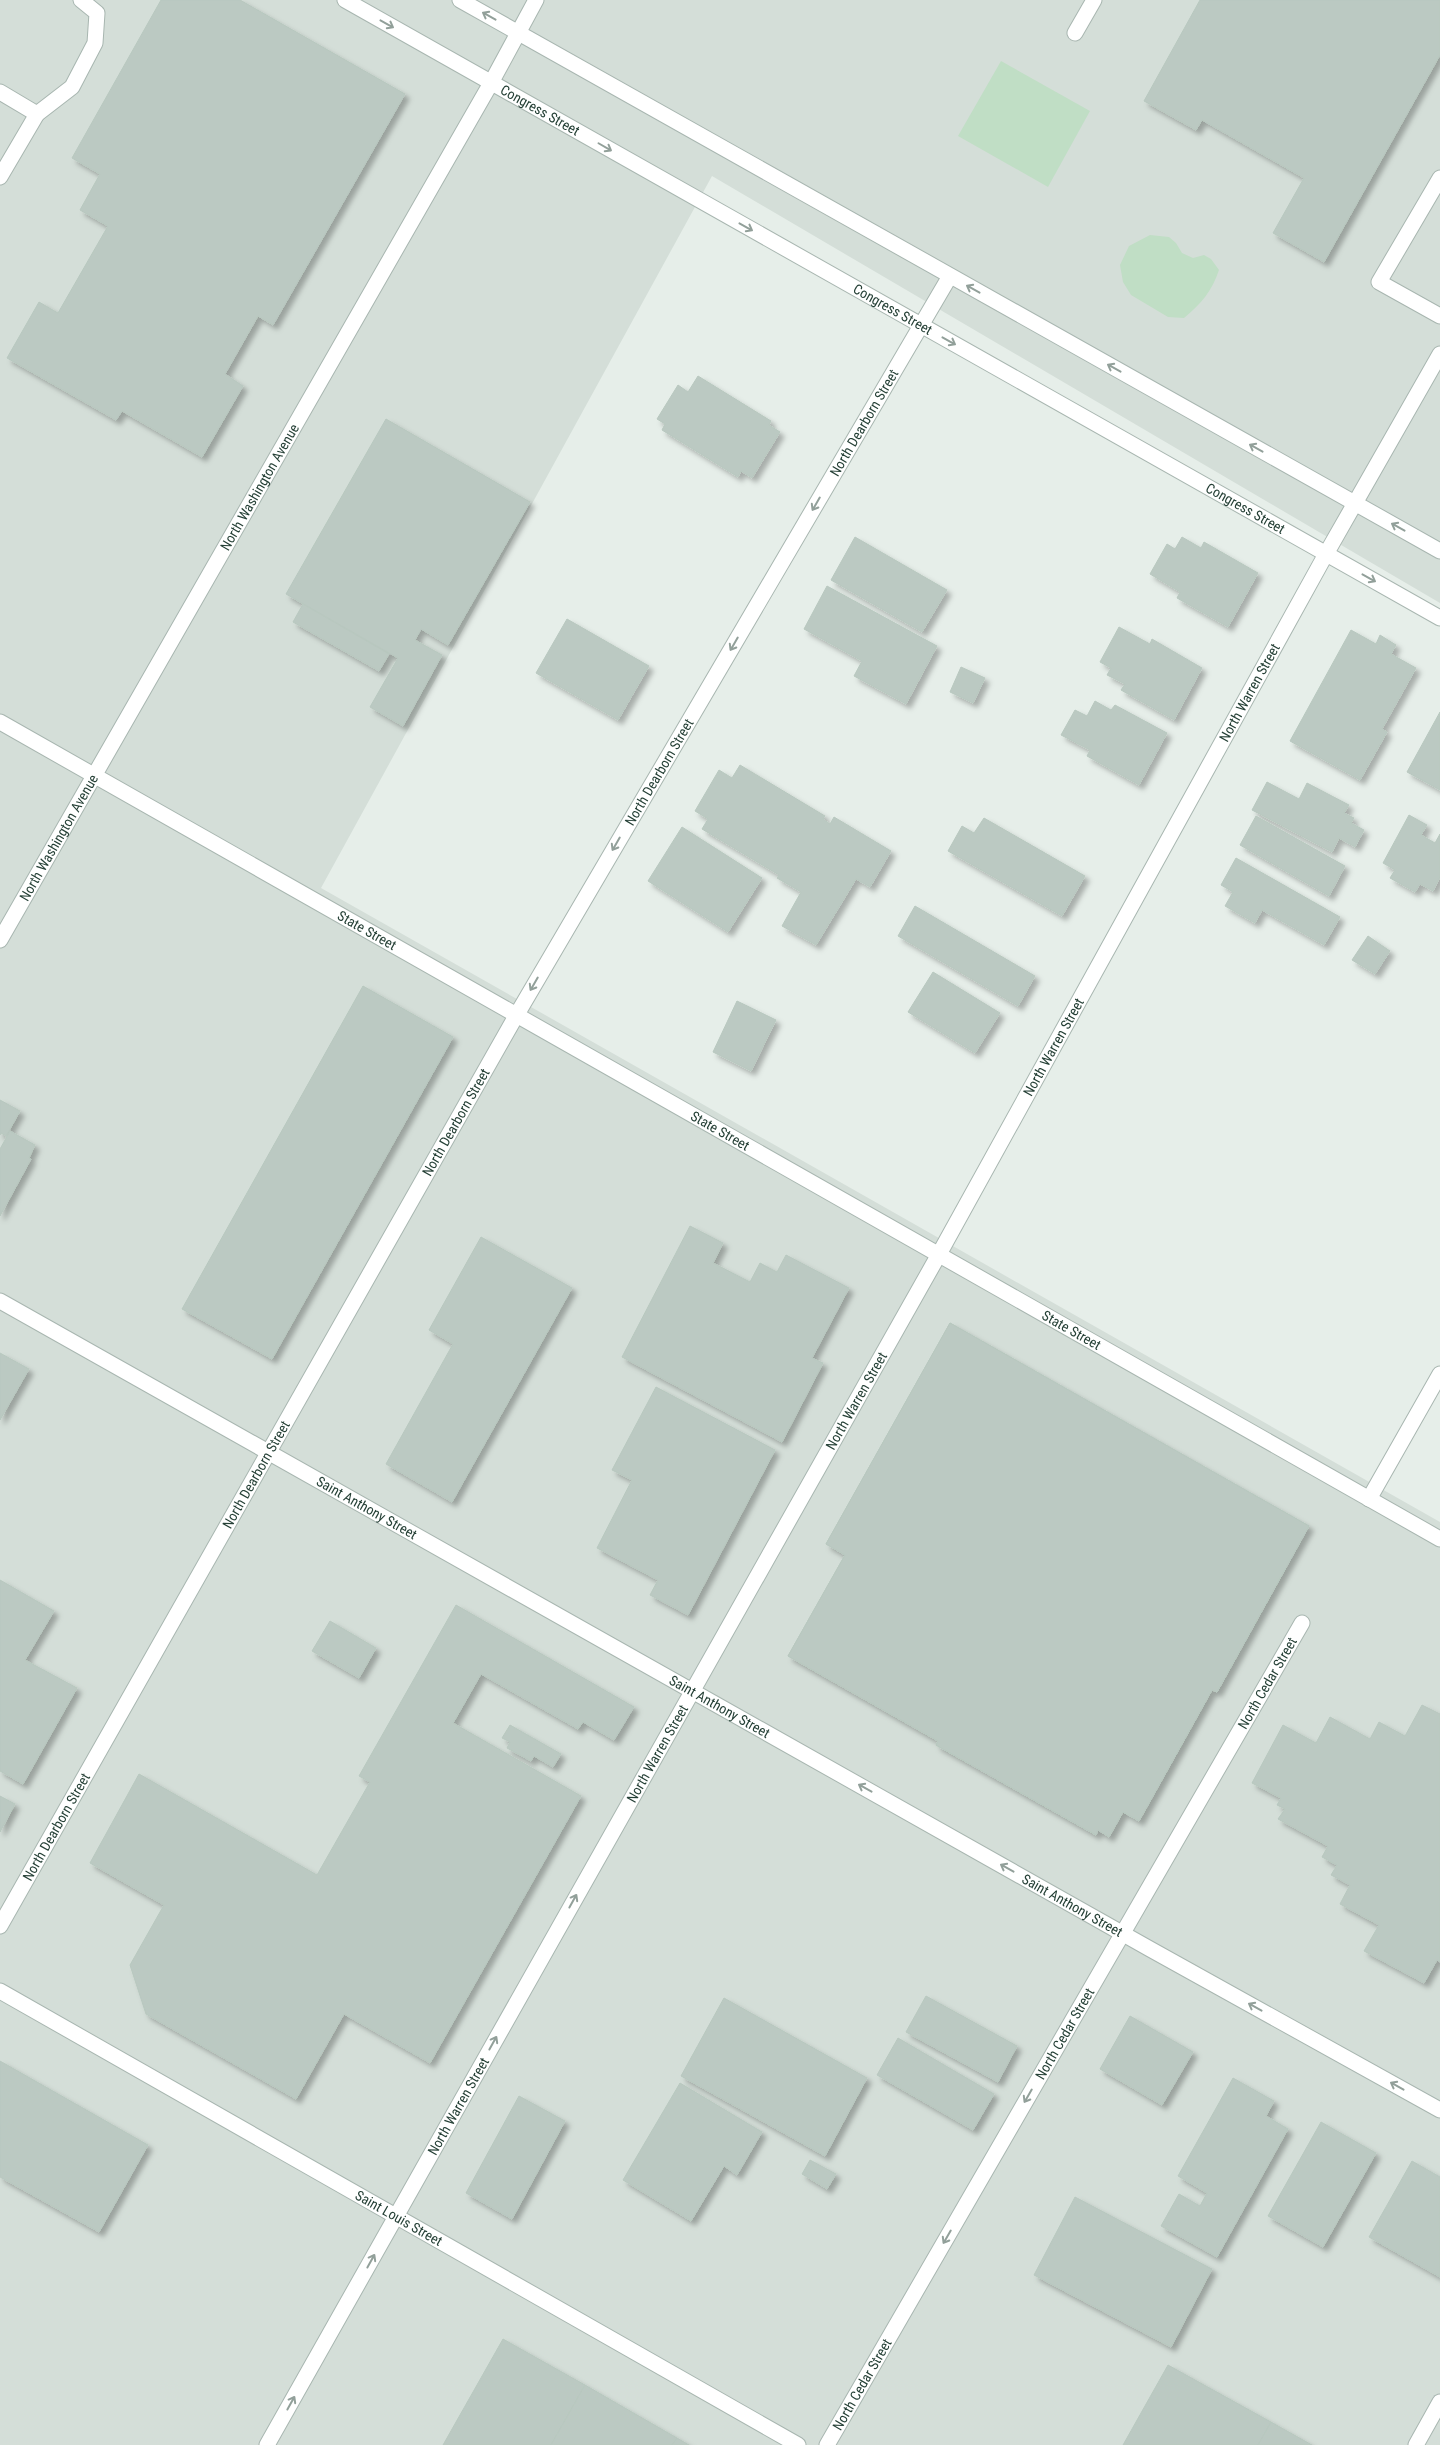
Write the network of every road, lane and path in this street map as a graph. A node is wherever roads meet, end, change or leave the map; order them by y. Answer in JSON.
{"nodes":[{"id":1,"x":81,"y":0,"type":"edge"},
{"id":2,"x":345,"y":0,"type":"edge"},
{"id":3,"x":460,"y":0,"type":"edge"},
{"id":4,"x":536,"y":0,"type":"edge"},
{"id":5,"x":1094,"y":0,"type":"edge"},
{"id":6,"x":518,"y":32,"type":"junction"},
{"id":7,"x":1075,"y":33,"type":"dead end"},
{"id":8,"x":491,"y":83,"type":"junction"},
{"id":9,"x":0,"y":92,"type":"edge"},
{"id":10,"x":37,"y":114,"type":"junction"},
{"id":11,"x":0,"y":177,"type":"edge"},
{"id":12,"x":1440,"y":178,"type":"edge"},
{"id":13,"x":950,"y":276,"type":"junction"},
{"id":14,"x":1440,"y":316,"type":"edge"},
{"id":15,"x":921,"y":326,"type":"junction"},
{"id":16,"x":1440,"y":354,"type":"edge"},
{"id":17,"x":1436,"y":370,"type":"edge"},
{"id":18,"x":1355,"y":504,"type":"junction"},
{"id":19,"x":1440,"y":551,"type":"edge"},
{"id":20,"x":1326,"y":554,"type":"junction"},
{"id":21,"x":1440,"y":618,"type":"edge"},
{"id":22,"x":0,"y":722,"type":"edge"},
{"id":23,"x":93,"y":776,"type":"junction"},
{"id":24,"x":0,"y":940,"type":"edge"},
{"id":25,"x":516,"y":1016,"type":"junction"},
{"id":26,"x":938,"y":1256,"type":"junction"},
{"id":27,"x":0,"y":1301,"type":"edge"},
{"id":28,"x":1440,"y":1374,"type":"edge"},
{"id":29,"x":270,"y":1452,"type":"junction"},
{"id":30,"x":1368,"y":1499,"type":"junction"},
{"id":31,"x":1440,"y":1539,"type":"edge"},
{"id":32,"x":1302,"y":1622,"type":"dead end"},
{"id":33,"x":690,"y":1690,"type":"junction"},
{"id":34,"x":0,"y":1926,"type":"edge"},
{"id":35,"x":1121,"y":1933,"type":"junction"},
{"id":36,"x":0,"y":1991,"type":"edge"},
{"id":37,"x":1440,"y":2110,"type":"edge"},
{"id":38,"x":396,"y":2215,"type":"junction"},
{"id":39,"x":1440,"y":2402,"type":"edge"},
{"id":40,"x":267,"y":2445,"type":"edge"},
{"id":41,"x":798,"y":2445,"type":"edge"},
{"id":42,"x":827,"y":2445,"type":"edge"},
{"id":43,"x":1416,"y":2445,"type":"edge"}],
"edges":[{"from":1,"to":10,"type":"street"},
{"from":2,"to":8,"type":"street","name":"Congress Street","one_way":true},
{"from":6,"to":3,"type":"street","one_way":true},
{"from":4,"to":6,"type":"street","name":"North Washington Avenue"},
{"from":5,"to":7,"type":"street"},
{"from":6,"to":8,"type":"street","name":"North Washington Avenue"},
{"from":6,"to":13,"type":"street"},
{"from":8,"to":15,"type":"street","name":"Congress Street","one_way":true},
{"from":8,"to":23,"type":"street","name":"North Washington Avenue"},
{"from":9,"to":10,"type":"street"},
{"from":10,"to":11,"type":"street"},
{"from":12,"to":14,"type":"street"},
{"from":13,"to":15,"type":"street","name":"North Dearborn Street"},
{"from":18,"to":13,"type":"street","one_way":true},
{"from":15,"to":20,"type":"street","name":"Congress Street","one_way":true},
{"from":15,"to":25,"type":"street","name":"North Dearborn Street","one_way":true},
{"from":16,"to":17,"type":"street","name":"North Warren Street"},
{"from":17,"to":18,"type":"street","name":"North Warren Street"},
{"from":19,"to":18,"type":"street","one_way":true},
{"from":18,"to":20,"type":"street","name":"North Warren Street"},
{"from":20,"to":21,"type":"street","name":"Congress Street","one_way":true},
{"from":20,"to":26,"type":"street","name":"North Warren Street"},
{"from":22,"to":23,"type":"street","name":"State Street"},
{"from":23,"to":24,"type":"street","name":"North Washington Avenue"},
{"from":23,"to":25,"type":"street","name":"State Street"},
{"from":25,"to":26,"type":"street","name":"State Street"},
{"from":25,"to":29,"type":"street","name":"North Dearborn Street"},
{"from":26,"to":30,"type":"street","name":"State Street"},
{"from":26,"to":33,"type":"street","name":"North Warren Street"},
{"from":27,"to":29,"type":"street","name":"Saint Anthony Street"},
{"from":28,"to":30,"type":"street"},
{"from":29,"to":33,"type":"street","name":"Saint Anthony Street"},
{"from":29,"to":34,"type":"street","name":"North Dearborn Street"},
{"from":30,"to":31,"type":"street","name":"State Street"},
{"from":32,"to":35,"type":"street","name":"North Cedar Street"},
{"from":35,"to":33,"type":"street","name":"Saint Anthony Street","one_way":true},
{"from":38,"to":33,"type":"street","name":"North Warren Street","one_way":true},
{"from":37,"to":35,"type":"street","name":"Saint Anthony Street","one_way":true},
{"from":35,"to":42,"type":"street","name":"North Cedar Street","one_way":true},
{"from":36,"to":38,"type":"street","name":"Saint Louis Street"},
{"from":40,"to":38,"type":"street","name":"North Warren Street","one_way":true},
{"from":38,"to":41,"type":"street","name":"Saint Louis Street"},
{"from":39,"to":43,"type":"street"}]}
